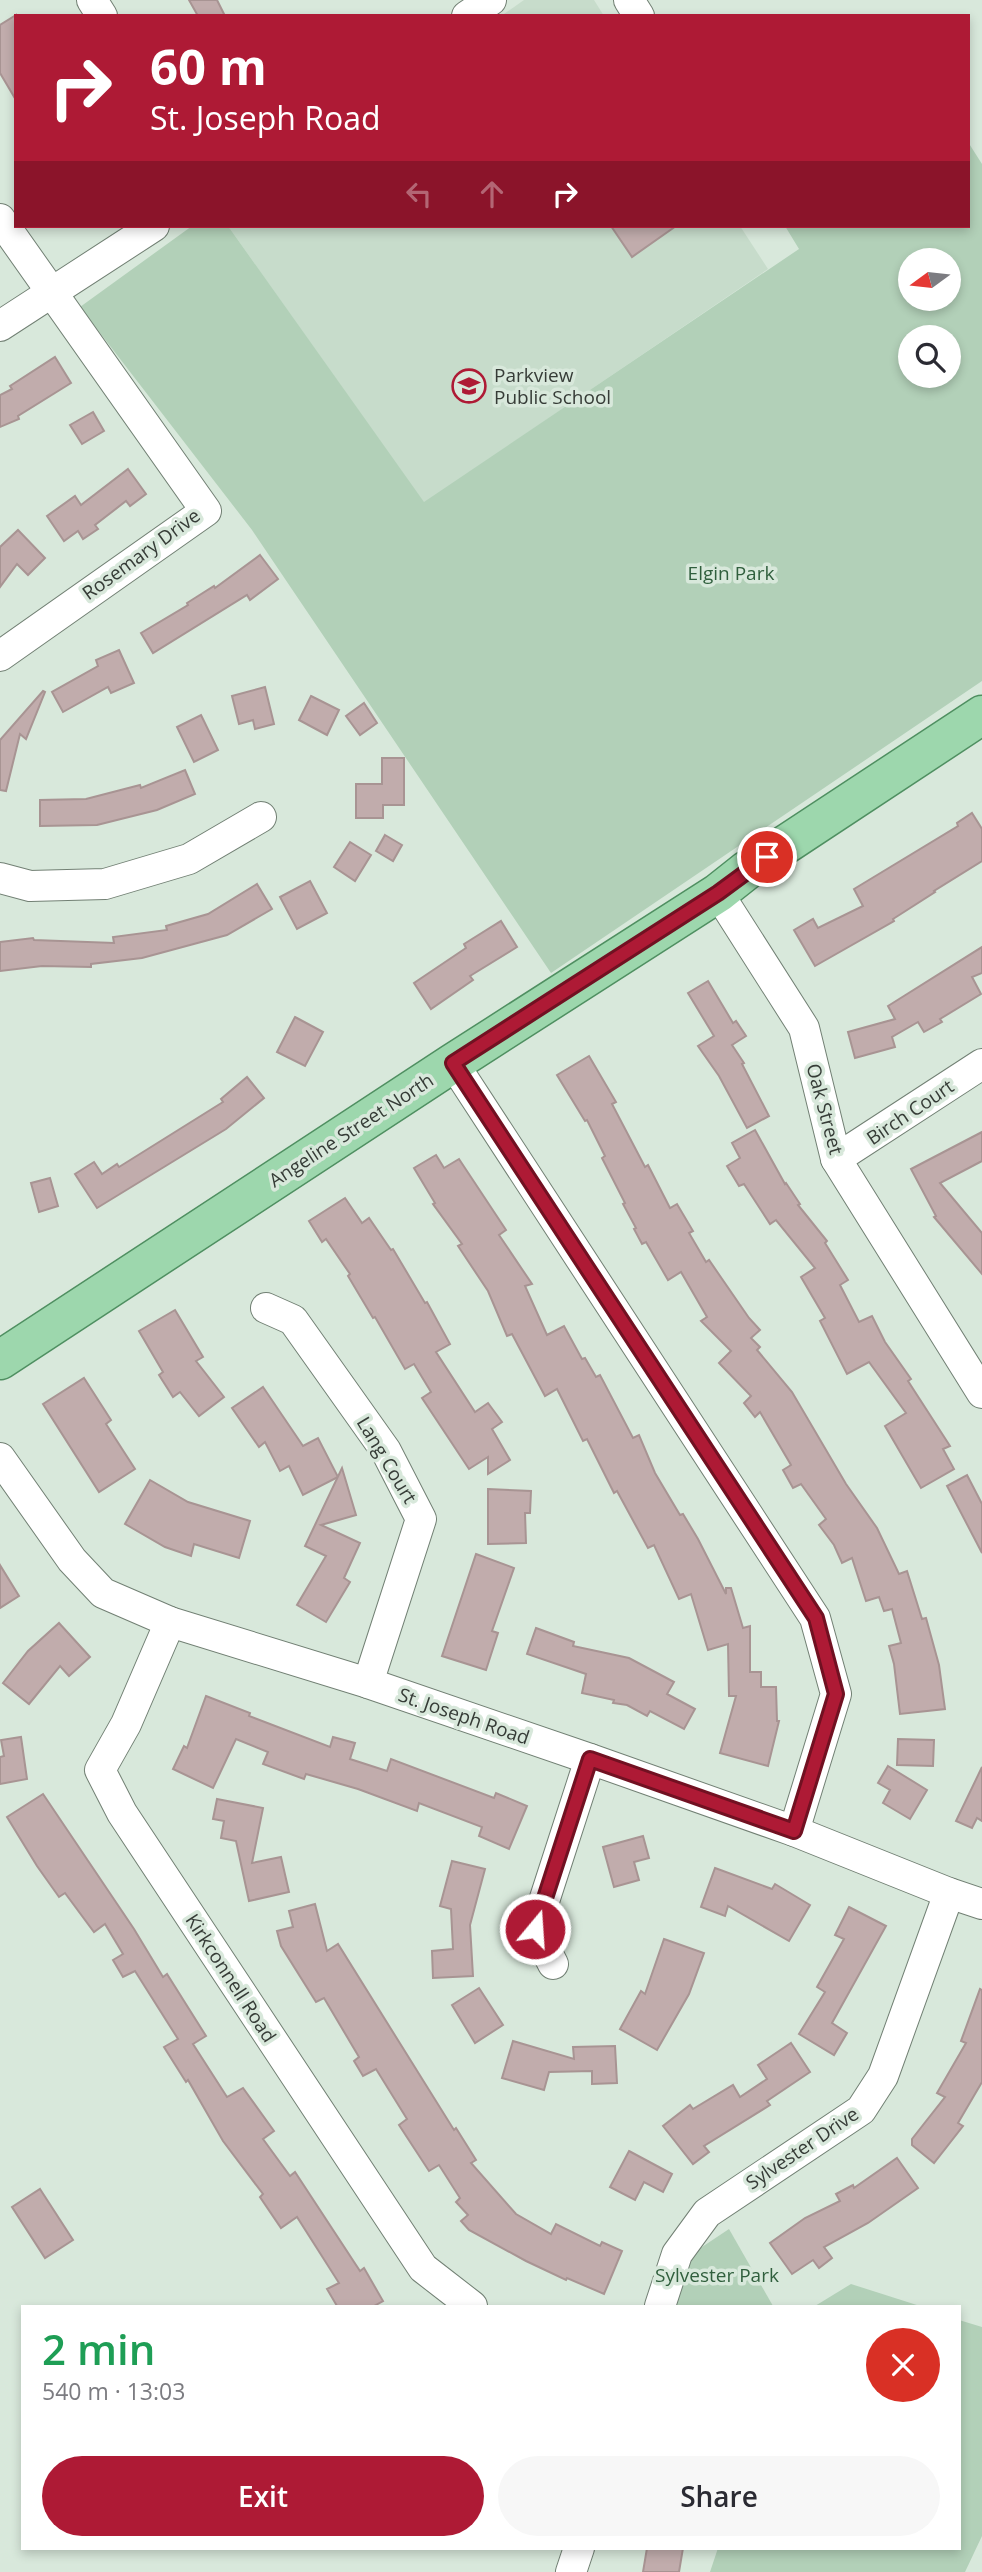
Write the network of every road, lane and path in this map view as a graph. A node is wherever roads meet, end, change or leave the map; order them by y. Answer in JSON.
{"nodes":[{"id":1,"x":491,"y":0,"type":"edge"},
{"id":2,"x":470,"y":14,"type":"edge"},
{"id":3,"x":0,"y":219,"type":"edge"},
{"id":4,"x":151,"y":228,"type":"edge"},
{"id":5,"x":50,"y":292,"type":"junction"},
{"id":6,"x":0,"y":326,"type":"edge"},
{"id":7,"x":0,"y":656,"type":"edge"},
{"id":8,"x":982,"y":715,"type":"edge"},
{"id":9,"x":261,"y":817,"type":"dead end"},
{"id":10,"x":0,"y":878,"type":"edge"},
{"id":11,"x":718,"y":893,"type":"junction"},
{"id":12,"x":453,"y":1063,"type":"junction"},
{"id":13,"x":982,"y":1064,"type":"edge"},
{"id":14,"x":836,"y":1159,"type":"junction"},
{"id":15,"x":266,"y":1308,"type":"dead end"},
{"id":16,"x":0,"y":1360,"type":"edge"},
{"id":17,"x":977,"y":1377,"type":"edge"},
{"id":18,"x":0,"y":1458,"type":"edge"},
{"id":19,"x":170,"y":1622,"type":"junction"},
{"id":20,"x":368,"y":1683,"type":"junction"},
{"id":21,"x":590,"y":1759,"type":"junction"},
{"id":22,"x":794,"y":1831,"type":"junction"},
{"id":23,"x":949,"y":1894,"type":"junction"},
{"id":24,"x":982,"y":1904,"type":"edge"},
{"id":25,"x":553,"y":1964,"type":"dead end"},
{"id":26,"x":471,"y":2305,"type":"edge"},
{"id":27,"x":660,"y":2305,"type":"edge"},
{"id":28,"x":578,"y":2550,"type":"edge"},
{"id":29,"x":570,"y":2572,"type":"edge"}],
"edges":[{"from":1,"to":2,"type":"street"},
{"from":3,"to":5,"type":"street"},
{"from":4,"to":5,"type":"street"},
{"from":5,"to":6,"type":"street"},
{"from":5,"to":7,"type":"street","name":"Rosemary Drive"},
{"from":8,"to":11,"type":"main road","name":"Angeline Street North"},
{"from":9,"to":10,"type":"street"},
{"from":11,"to":12,"type":"main road","name":"Angeline Street North"},
{"from":11,"to":14,"type":"street","name":"Oak Street"},
{"from":12,"to":16,"type":"main road","name":"Angeline Street North"},
{"from":12,"to":22,"type":"street"},
{"from":13,"to":14,"type":"street","name":"Birch Court"},
{"from":14,"to":17,"type":"street","name":"Oak Street"},
{"from":15,"to":20,"type":"street","name":"Lang Court"},
{"from":18,"to":19,"type":"street","name":"St. Joseph Road"},
{"from":19,"to":20,"type":"street","name":"St. Joseph Road"},
{"from":19,"to":26,"type":"street","name":"Kirkconnell Road"},
{"from":20,"to":21,"type":"street","name":"St. Joseph Road"},
{"from":21,"to":22,"type":"street","name":"St. Joseph Road"},
{"from":21,"to":25,"type":"street"},
{"from":22,"to":23,"type":"street","name":"St. Joseph Road"},
{"from":23,"to":24,"type":"street","name":"St. Joseph Road"},
{"from":23,"to":27,"type":"street","name":"Sylvester Drive"},
{"from":28,"to":29,"type":"street"}]}
